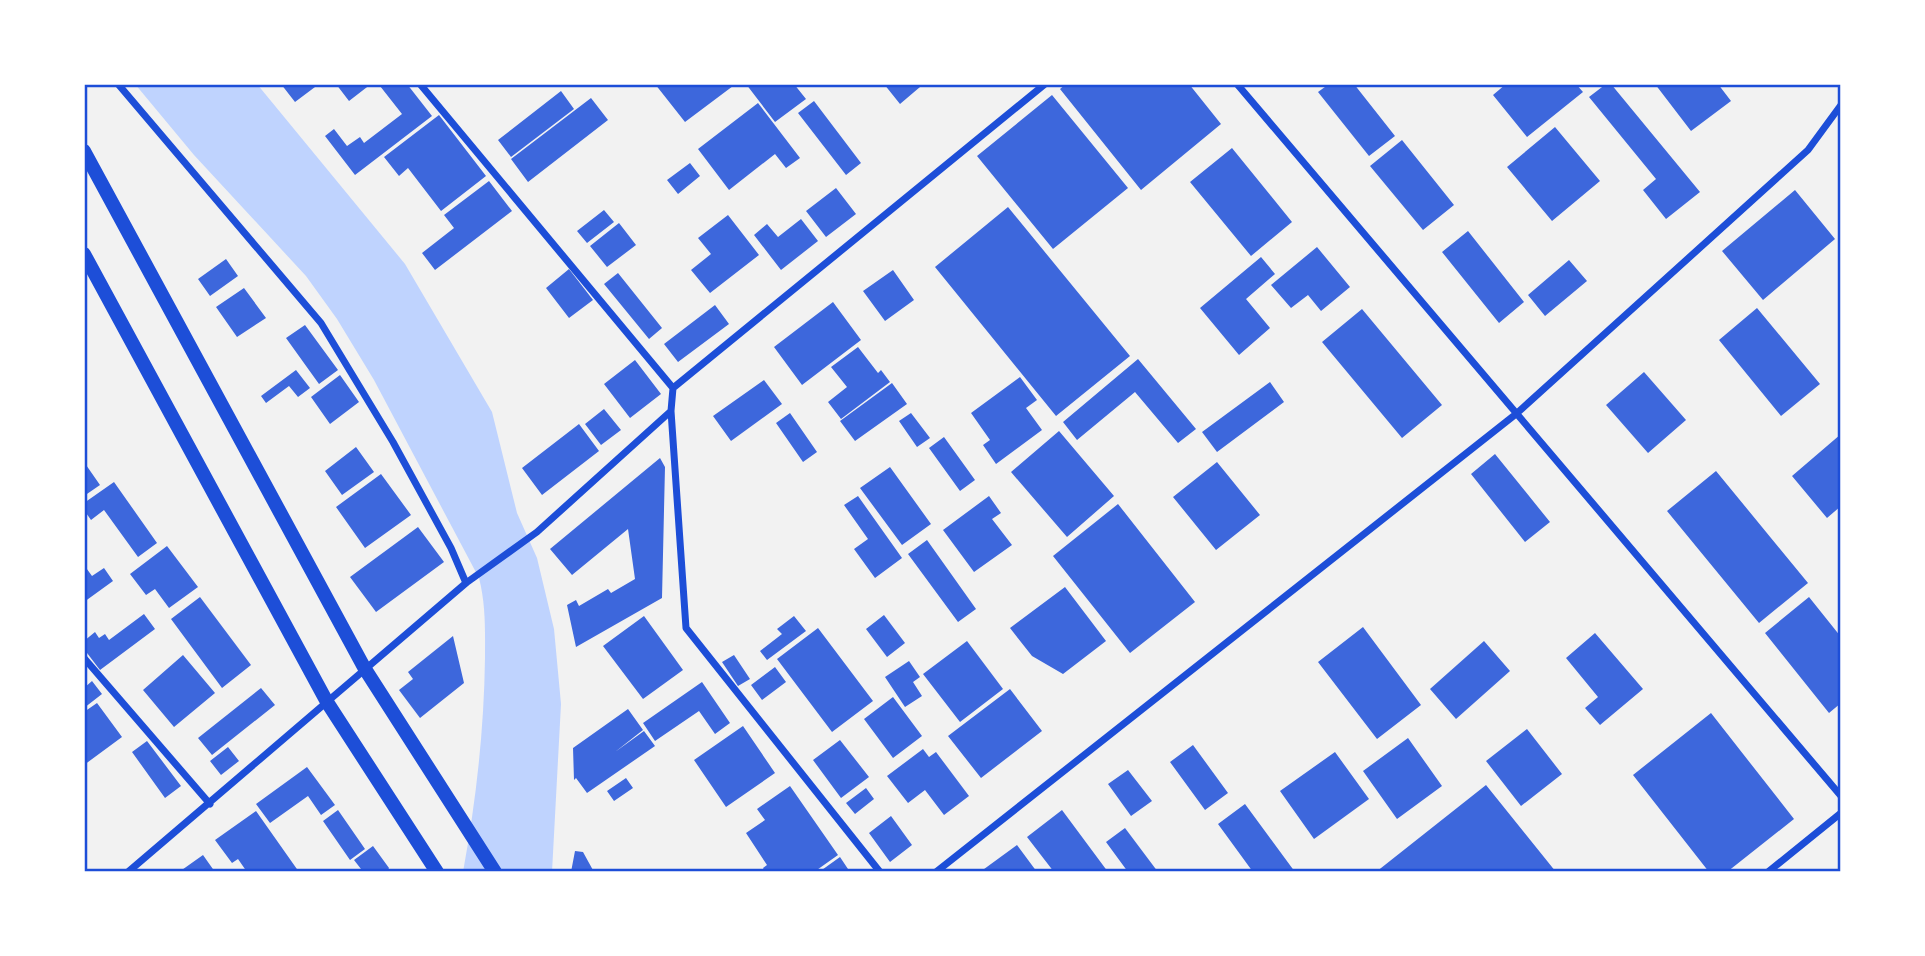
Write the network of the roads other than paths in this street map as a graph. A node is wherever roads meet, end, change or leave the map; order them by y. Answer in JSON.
{"nodes":[{"id":1,"x":118,"y":84,"type":"edge"},
{"id":2,"x":420,"y":84,"type":"edge"},
{"id":3,"x":1045,"y":84,"type":"edge"},
{"id":4,"x":1237,"y":84,"type":"edge"},
{"id":5,"x":1841,"y":105,"type":"edge"},
{"id":6,"x":84,"y":151,"type":"edge"},
{"id":7,"x":84,"y":254,"type":"edge"},
{"id":8,"x":673,"y":388,"type":"junction"},
{"id":9,"x":671,"y":411,"type":"junction"},
{"id":10,"x":1516,"y":414,"type":"junction"},
{"id":11,"x":466,"y":583,"type":"junction"},
{"id":12,"x":84,"y":658,"type":"edge"},
{"id":13,"x":92,"y":666,"type":"junction"},
{"id":14,"x":365,"y":669,"type":"junction"},
{"id":15,"x":84,"y":673,"type":"edge"},
{"id":16,"x":327,"y":702,"type":"junction"},
{"id":17,"x":1841,"y":796,"type":"edge"},
{"id":18,"x":210,"y":804,"type":"junction"},
{"id":19,"x":1841,"y":813,"type":"edge"},
{"id":20,"x":128,"y":872,"type":"edge"},
{"id":21,"x":436,"y":872,"type":"edge"},
{"id":22,"x":495,"y":872,"type":"edge"},
{"id":23,"x":880,"y":872,"type":"edge"},
{"id":24,"x":936,"y":872,"type":"edge"},
{"id":25,"x":1768,"y":872,"type":"edge"}],
"edges":[{"from":1,"to":11,"type":"street"},
{"from":2,"to":8,"type":"street"},
{"from":3,"to":8,"type":"street"},
{"from":4,"to":10,"type":"street"},
{"from":5,"to":10,"type":"street"},
{"from":6,"to":14,"type":"main road"},
{"from":7,"to":16,"type":"main road"},
{"from":8,"to":9,"type":"street"},
{"from":9,"to":11,"type":"street"},
{"from":9,"to":23,"type":"street"},
{"from":10,"to":17,"type":"street"},
{"from":10,"to":24,"type":"street"},
{"from":11,"to":14,"type":"street"},
{"from":12,"to":13,"type":"street"},
{"from":13,"to":15,"type":"street"},
{"from":13,"to":18,"type":"street"},
{"from":14,"to":16,"type":"street"},
{"from":14,"to":22,"type":"main road"},
{"from":16,"to":18,"type":"street"},
{"from":16,"to":21,"type":"main road"},
{"from":18,"to":20,"type":"street"},
{"from":19,"to":25,"type":"street"}]}
